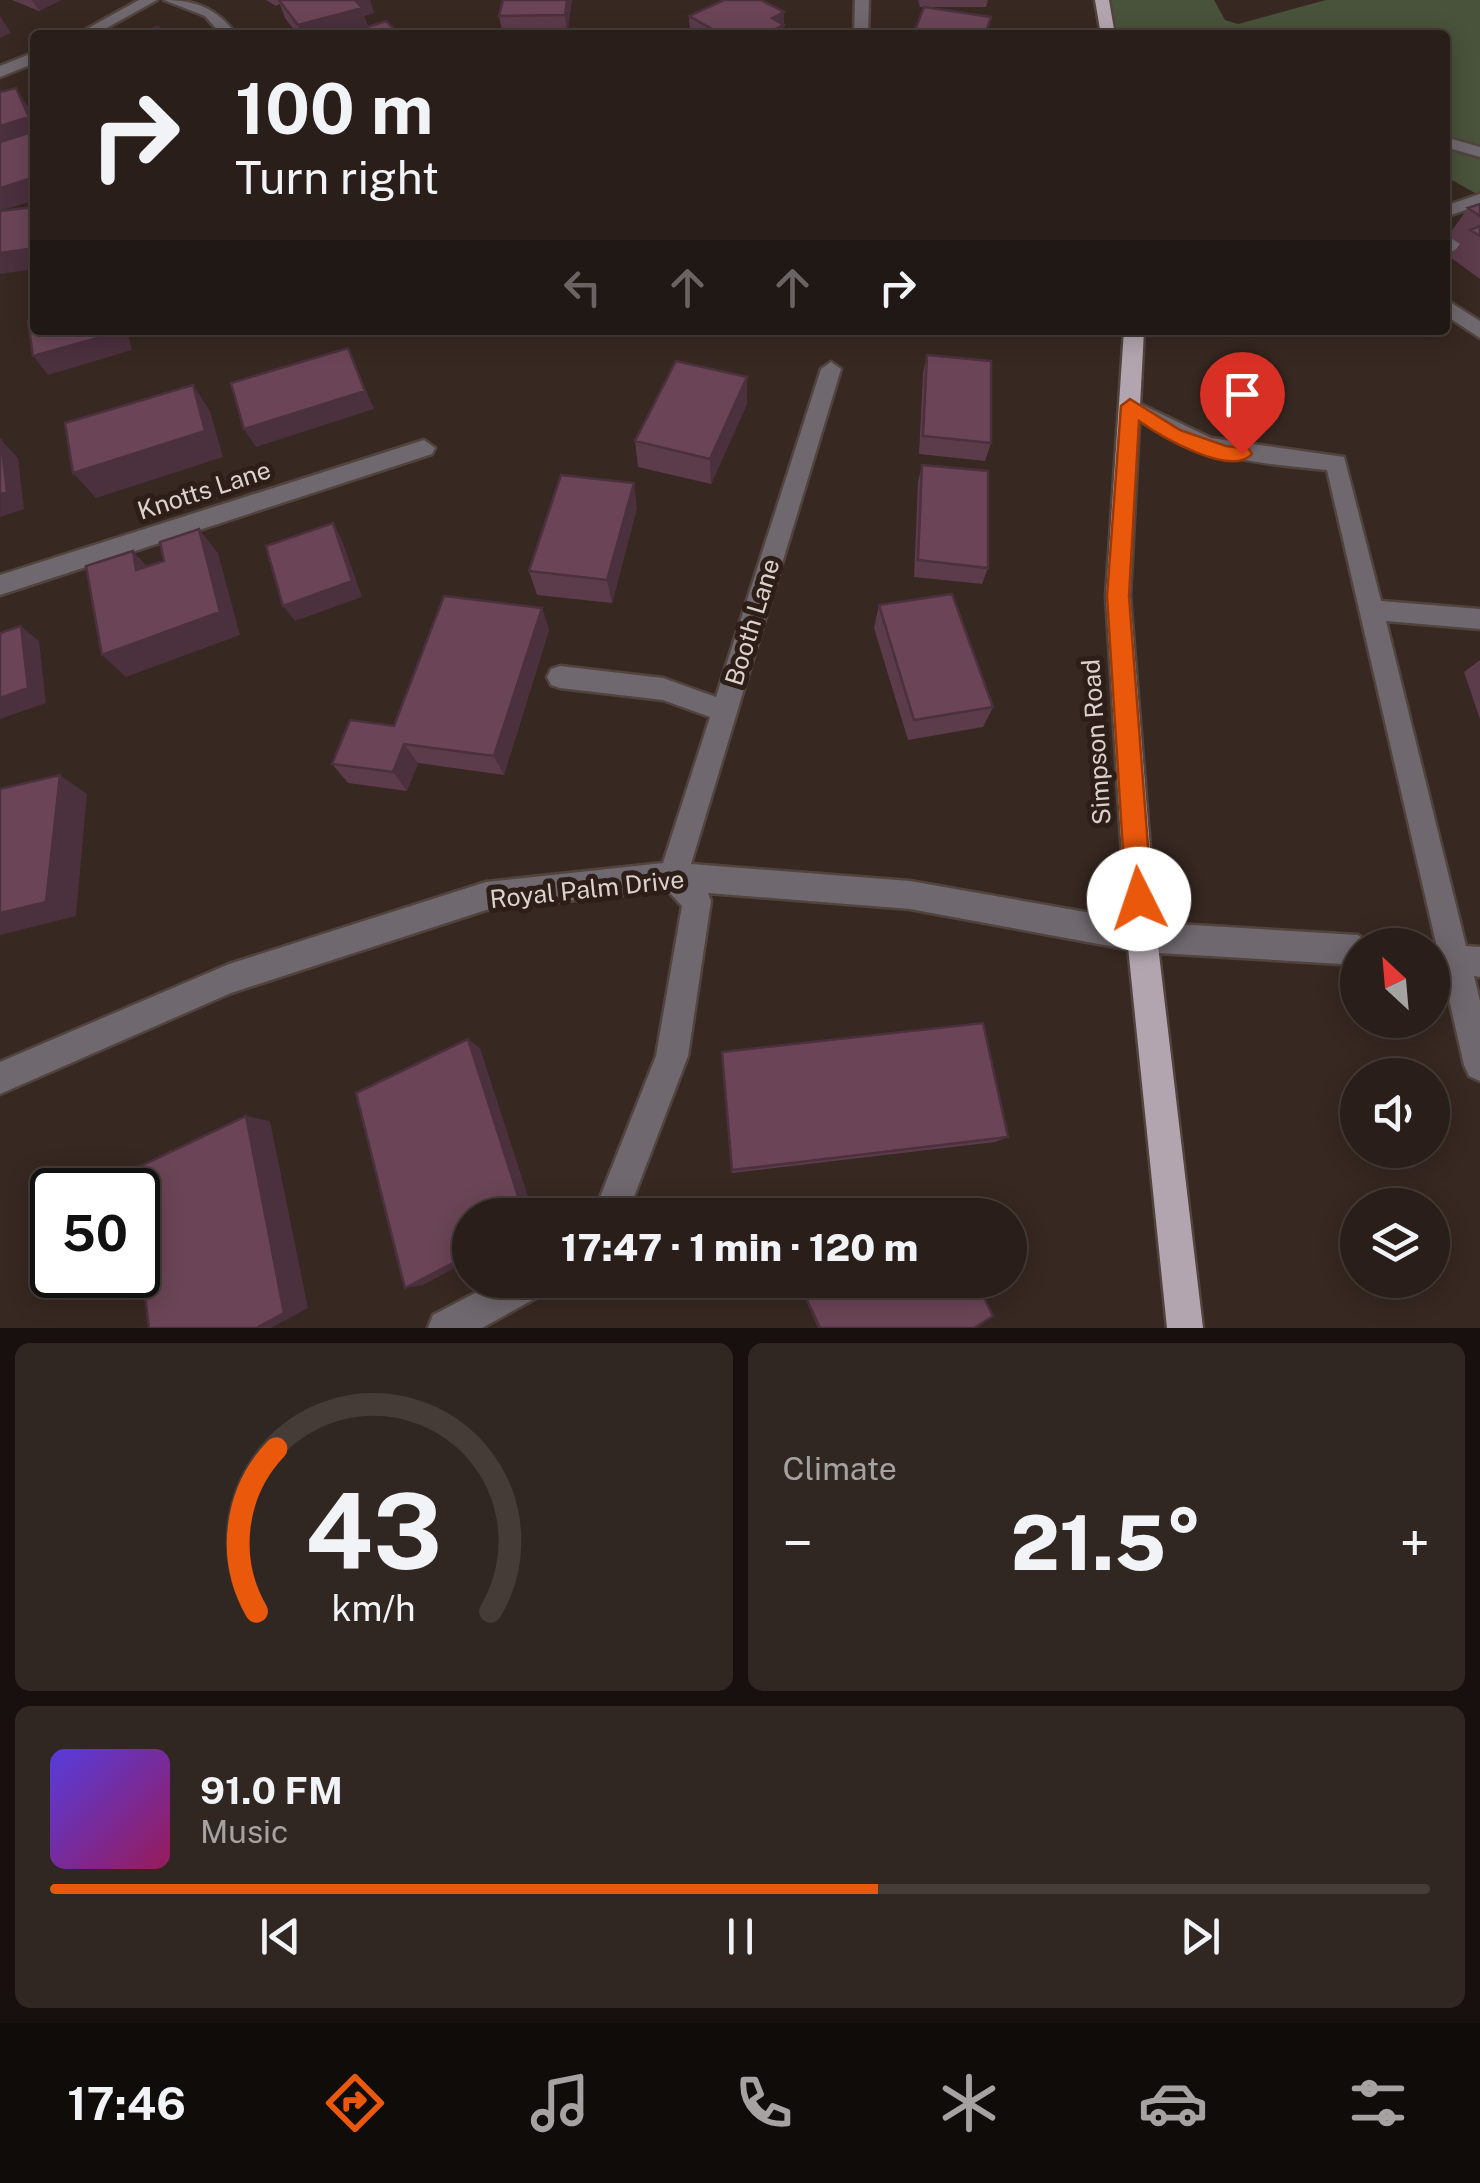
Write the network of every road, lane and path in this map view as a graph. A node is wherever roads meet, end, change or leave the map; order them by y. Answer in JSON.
{"nodes":[{"id":1,"x":150,"y":0,"type":"edge"},
{"id":2,"x":172,"y":0,"type":"edge"},
{"id":3,"x":862,"y":0,"type":"edge"},
{"id":4,"x":1102,"y":0,"type":"edge"},
{"id":5,"x":93,"y":30,"type":"edge"},
{"id":6,"x":225,"y":30,"type":"edge"},
{"id":7,"x":862,"y":30,"type":"edge"},
{"id":8,"x":1107,"y":30,"type":"edge"},
{"id":9,"x":30,"y":59,"type":"edge"},
{"id":10,"x":0,"y":72,"type":"edge"},
{"id":11,"x":1450,"y":143,"type":"edge"},
{"id":12,"x":1480,"y":152,"type":"edge"},
{"id":13,"x":1480,"y":199,"type":"edge"},
{"id":14,"x":1450,"y":210,"type":"edge"},
{"id":15,"x":1450,"y":308,"type":"edge"},
{"id":16,"x":1480,"y":332,"type":"edge"},
{"id":17,"x":1134,"y":335,"type":"edge"},
{"id":18,"x":830,"y":369,"type":"dead end"},
{"id":19,"x":1130,"y":406,"type":"junction"},
{"id":20,"x":424,"y":448,"type":"dead end"},
{"id":21,"x":0,"y":585,"type":"edge"},
{"id":22,"x":1371,"y":610,"type":"junction"},
{"id":23,"x":1480,"y":619,"type":"edge"},
{"id":24,"x":560,"y":677,"type":"dead end"},
{"id":25,"x":724,"y":711,"type":"junction"},
{"id":26,"x":673,"y":876,"type":"junction"},
{"id":27,"x":1142,"y":937,"type":"junction"},
{"id":28,"x":1340,"y":949,"type":"edge"},
{"id":29,"x":1455,"y":959,"type":"edge"},
{"id":30,"x":1480,"y":1065,"type":"edge"},
{"id":31,"x":0,"y":1078,"type":"edge"},
{"id":32,"x":617,"y":1198,"type":"edge"},
{"id":33,"x":502,"y":1298,"type":"edge"},
{"id":34,"x":446,"y":1328,"type":"edge"},
{"id":35,"x":1185,"y":1328,"type":"edge"}],
"edges":[{"from":1,"to":5,"type":"street"},
{"from":2,"to":6,"type":"street"},
{"from":3,"to":7,"type":"street"},
{"from":4,"to":8,"type":"main road"},
{"from":9,"to":10,"type":"street"},
{"from":11,"to":12,"type":"street"},
{"from":13,"to":14,"type":"street"},
{"from":15,"to":16,"type":"street"},
{"from":17,"to":19,"type":"main road","name":"Simpson Road"},
{"from":18,"to":25,"type":"street","name":"Booth Lane"},
{"from":19,"to":22,"type":"street"},
{"from":19,"to":27,"type":"main road","name":"Simpson Road"},
{"from":20,"to":21,"type":"street","name":"Knotts Lane"},
{"from":22,"to":23,"type":"street"},
{"from":22,"to":29,"type":"street"},
{"from":24,"to":25,"type":"street"},
{"from":25,"to":26,"type":"street","name":"Booth Lane"},
{"from":26,"to":27,"type":"street","name":"Royal Palm Drive"},
{"from":26,"to":31,"type":"street","name":"Royal Palm Drive"},
{"from":26,"to":32,"type":"street"},
{"from":27,"to":28,"type":"street","name":"Royal Palm Drive"},
{"from":27,"to":35,"type":"main road","name":"Simpson Road"},
{"from":29,"to":30,"type":"street"},
{"from":33,"to":34,"type":"street"}]}
